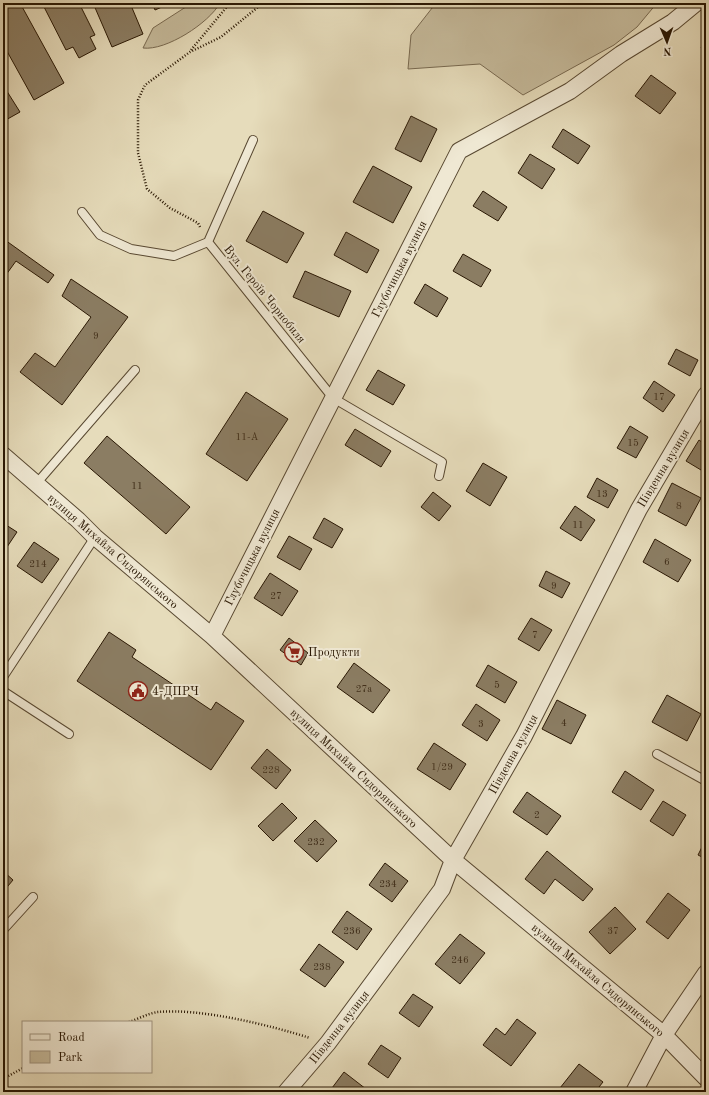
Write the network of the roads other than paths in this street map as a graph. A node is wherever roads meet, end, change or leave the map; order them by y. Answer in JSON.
{"nodes":[{"id":1,"x":696,"y":3,"type":"edge"},
{"id":2,"x":253,"y":140,"type":"dead end"},
{"id":3,"x":82,"y":212,"type":"dead end"},
{"id":4,"x":208,"y":242,"type":"junction"},
{"id":5,"x":136,"y":370,"type":"dead end"},
{"id":6,"x":706,"y":395,"type":"edge"},
{"id":7,"x":333,"y":398,"type":"junction"},
{"id":8,"x":3,"y":455,"type":"edge"},
{"id":9,"x":439,"y":476,"type":"dead end"},
{"id":10,"x":36,"y":484,"type":"junction"},
{"id":11,"x":95,"y":537,"type":"junction"},
{"id":12,"x":212,"y":636,"type":"junction"},
{"id":13,"x":3,"y":677,"type":"edge"},
{"id":14,"x":3,"y":691,"type":"edge"},
{"id":15,"x":69,"y":734,"type":"dead end"},
{"id":16,"x":657,"y":754,"type":"dead end"},
{"id":17,"x":706,"y":781,"type":"edge"},
{"id":18,"x":453,"y":860,"type":"junction"},
{"id":19,"x":33,"y":898,"type":"dead end"},
{"id":20,"x":3,"y":930,"type":"edge"},
{"id":21,"x":706,"y":973,"type":"edge"},
{"id":22,"x":664,"y":1035,"type":"junction"},
{"id":23,"x":706,"y":1078,"type":"edge"},
{"id":24,"x":286,"y":1092,"type":"edge"},
{"id":25,"x":634,"y":1092,"type":"edge"}],
"edges":[{"from":1,"to":7,"type":"street","name":"Глубочицька вулиця"},
{"from":2,"to":4,"type":"lane"},
{"from":3,"to":4,"type":"lane","name":"Вул. Героїв Чорнобиля"},
{"from":4,"to":7,"type":"lane","name":"Вул. Героїв Чорнобиля"},
{"from":5,"to":10,"type":"lane"},
{"from":6,"to":18,"type":"street","name":"Південна вулиця"},
{"from":7,"to":9,"type":"lane"},
{"from":7,"to":12,"type":"street","name":"Глубочицька вулиця"},
{"from":8,"to":10,"type":"street","name":"вулиця Михайла Сидорянського"},
{"from":10,"to":11,"type":"street","name":"вулиця Михайла Сидорянського"},
{"from":11,"to":12,"type":"street","name":"вулиця Михайла Сидорянського"},
{"from":11,"to":13,"type":"lane"},
{"from":12,"to":18,"type":"street","name":"вулиця Михайла Сидорянського"},
{"from":14,"to":15,"type":"lane"},
{"from":16,"to":17,"type":"lane"},
{"from":18,"to":22,"type":"street","name":"вулиця Михайла Сидорянського"},
{"from":18,"to":24,"type":"street","name":"Південна вулиця"},
{"from":19,"to":20,"type":"lane"},
{"from":21,"to":22,"type":"street"},
{"from":22,"to":23,"type":"street","name":"вулиця Михайла Сидорянського"},
{"from":22,"to":25,"type":"street"}]}
